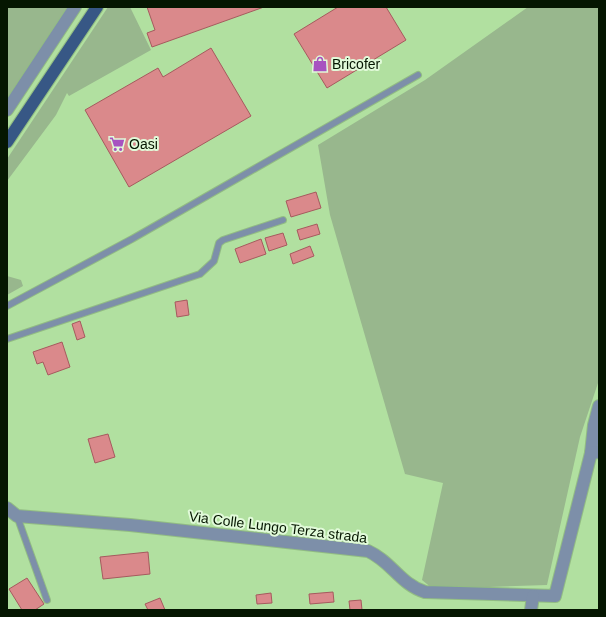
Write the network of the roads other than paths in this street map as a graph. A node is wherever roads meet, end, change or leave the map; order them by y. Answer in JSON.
{"nodes":[{"id":1,"x":75,"y":7,"type":"edge"},
{"id":2,"x":97,"y":7,"type":"edge"},
{"id":3,"x":418,"y":75,"type":"dead end"},
{"id":4,"x":7,"y":110,"type":"edge"},
{"id":5,"x":7,"y":142,"type":"edge"},
{"id":6,"x":283,"y":220,"type":"dead end"},
{"id":7,"x":7,"y":306,"type":"edge"},
{"id":8,"x":7,"y":339,"type":"edge"},
{"id":9,"x":599,"y":406,"type":"edge"},
{"id":10,"x":595,"y":453,"type":"edge"},
{"id":11,"x":7,"y":508,"type":"edge"},
{"id":12,"x":17,"y":516,"type":"junction"},
{"id":13,"x":533,"y":596,"type":"junction"},
{"id":14,"x":47,"y":600,"type":"dead end"},
{"id":15,"x":532,"y":610,"type":"edge"}],
"edges":[{"from":1,"to":4,"type":"street"},
{"from":2,"to":5,"type":"main road"},
{"from":3,"to":7,"type":"lane"},
{"from":6,"to":8,"type":"lane"},
{"from":9,"to":10,"type":"street"},
{"from":10,"to":13,"type":"street","name":"Via Colle Lungo Terza strada"},
{"from":11,"to":12,"type":"street"},
{"from":12,"to":13,"type":"street","name":"Via Colle Lungo Terza strada"},
{"from":12,"to":14,"type":"lane"},
{"from":13,"to":15,"type":"street"}]}
